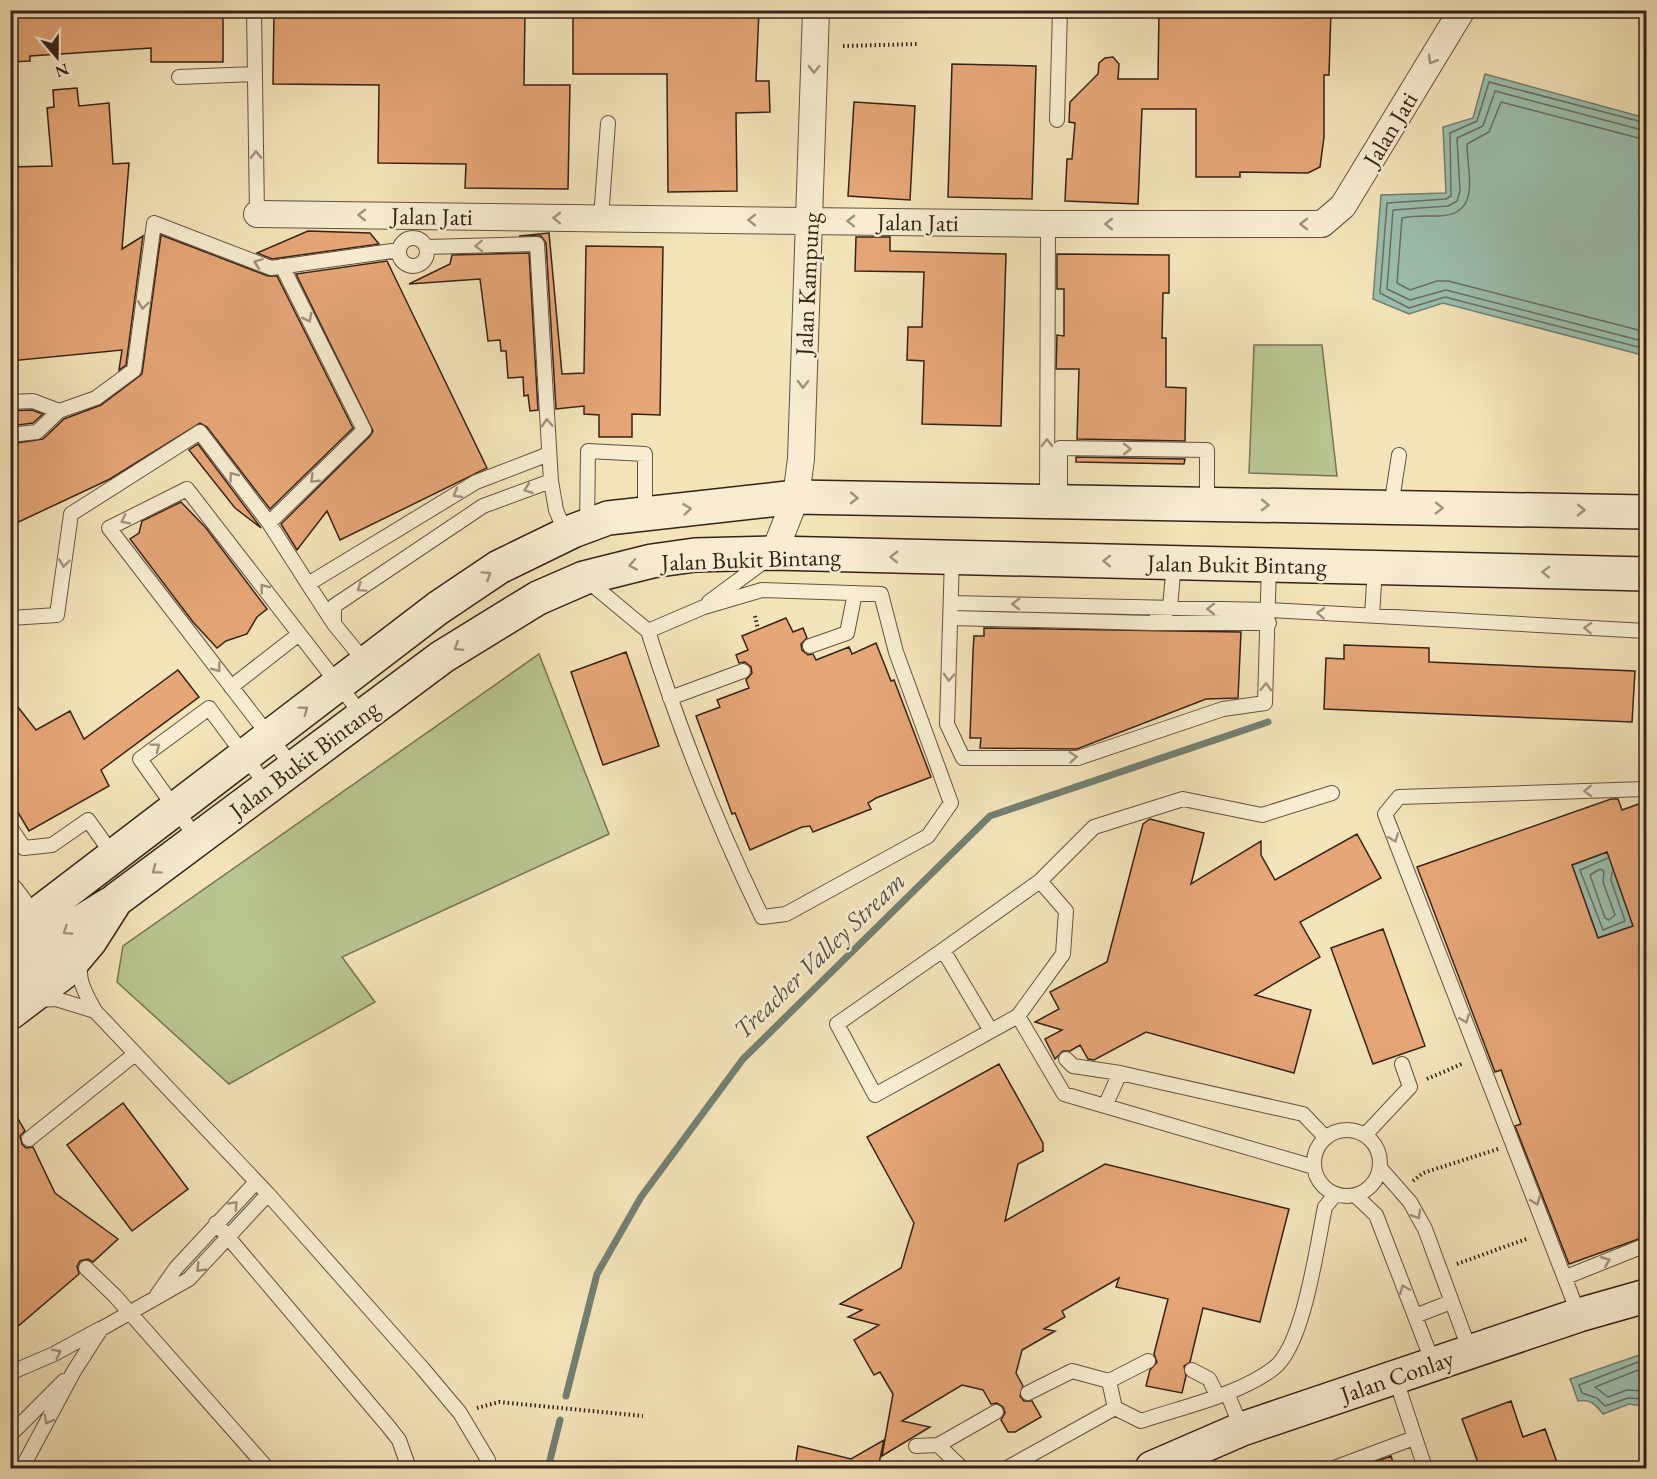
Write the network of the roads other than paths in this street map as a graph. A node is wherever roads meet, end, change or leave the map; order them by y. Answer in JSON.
{"nodes":[{"id":1,"x":254,"y":10,"type":"edge"},
{"id":2,"x":816,"y":10,"type":"edge"},
{"id":3,"x":1060,"y":10,"type":"edge"},
{"id":4,"x":1462,"y":10,"type":"edge"},
{"id":5,"x":255,"y":74,"type":"junction"},
{"id":6,"x":179,"y":77,"type":"dead end"},
{"id":7,"x":1057,"y":120,"type":"dead end"},
{"id":8,"x":608,"y":123,"type":"dead end"},
{"id":9,"x":257,"y":214,"type":"joint"},
{"id":10,"x":601,"y":218,"type":"junction"},
{"id":11,"x":810,"y":221,"type":"junction"},
{"id":12,"x":1048,"y":224,"type":"junction"},
{"id":13,"x":426,"y":247,"type":"junction"},
{"id":14,"x":399,"y":250,"type":"junction"},
{"id":15,"x":282,"y":266,"type":"junction"},
{"id":16,"x":33,"y":401,"type":"junction"},
{"id":17,"x":10,"y":402,"type":"edge"},
{"id":18,"x":59,"y":411,"type":"junction"},
{"id":19,"x":36,"y":432,"type":"junction"},
{"id":20,"x":10,"y":435,"type":"edge"},
{"id":21,"x":549,"y":454,"type":"junction"},
{"id":22,"x":1399,"y":455,"type":"dead end"},
{"id":23,"x":551,"y":481,"type":"junction"},
{"id":24,"x":796,"y":497,"type":"junction"},
{"id":25,"x":1054,"y":502,"type":"junction"},
{"id":26,"x":1207,"y":504,"type":"junction"},
{"id":27,"x":1390,"y":507,"type":"junction"},
{"id":28,"x":1647,"y":512,"type":"edge"},
{"id":29,"x":645,"y":514,"type":"junction"},
{"id":30,"x":269,"y":523,"type":"junction"},
{"id":31,"x":577,"y":530,"type":"junction"},
{"id":32,"x":774,"y":553,"type":"junction"},
{"id":33,"x":952,"y":558,"type":"junction"},
{"id":34,"x":1174,"y":562,"type":"junction"},
{"id":35,"x":1269,"y":564,"type":"junction"},
{"id":36,"x":1375,"y":567,"type":"junction"},
{"id":37,"x":1647,"y":574,"type":"edge"},
{"id":38,"x":584,"y":578,"type":"junction"},
{"id":39,"x":308,"y":584,"type":"junction"},
{"id":40,"x":855,"y":593,"type":"junction"},
{"id":41,"x":951,"y":603,"type":"junction"},
{"id":42,"x":704,"y":607,"type":"junction"},
{"id":43,"x":1170,"y":608,"type":"junction"},
{"id":44,"x":1372,"y":616,"type":"junction"},
{"id":45,"x":1269,"y":617,"type":"junction"},
{"id":46,"x":10,"y":618,"type":"edge"},
{"id":47,"x":951,"y":618,"type":"junction"},
{"id":48,"x":1152,"y":623,"type":"junction"},
{"id":49,"x":334,"y":624,"type":"junction"},
{"id":50,"x":648,"y":631,"type":"junction"},
{"id":51,"x":1647,"y":632,"type":"edge"},
{"id":52,"x":299,"y":634,"type":"junction"},
{"id":53,"x":810,"y":646,"type":"dead end"},
{"id":54,"x":367,"y":664,"type":"junction"},
{"id":55,"x":742,"y":671,"type":"dead end"},
{"id":56,"x":338,"y":684,"type":"junction"},
{"id":57,"x":231,"y":687,"type":"junction"},
{"id":58,"x":670,"y":698,"type":"junction"},
{"id":59,"x":362,"y":715,"type":"junction"},
{"id":60,"x":270,"y":736,"type":"junction"},
{"id":61,"x":244,"y":756,"type":"junction"},
{"id":62,"x":293,"y":767,"type":"junction"},
{"id":63,"x":267,"y":786,"type":"junction"},
{"id":64,"x":1647,"y":789,"type":"edge"},
{"id":65,"x":1332,"y":793,"type":"dead end"},
{"id":66,"x":173,"y":809,"type":"junction"},
{"id":67,"x":10,"y":827,"type":"edge"},
{"id":68,"x":197,"y":839,"type":"junction"},
{"id":69,"x":113,"y":855,"type":"junction"},
{"id":70,"x":1040,"y":881,"type":"junction"},
{"id":71,"x":10,"y":891,"type":"edge"},
{"id":72,"x":116,"y":900,"type":"junction"},
{"id":73,"x":20,"y":927,"type":"edge"},
{"id":74,"x":90,"y":941,"type":"junction"},
{"id":75,"x":943,"y":950,"type":"junction"},
{"id":76,"x":10,"y":974,"type":"edge"},
{"id":77,"x":14,"y":1011,"type":"edge"},
{"id":78,"x":95,"y":1011,"type":"junction"},
{"id":79,"x":1018,"y":1016,"type":"junction"},
{"id":80,"x":992,"y":1031,"type":"junction"},
{"id":81,"x":135,"y":1054,"type":"junction"},
{"id":82,"x":1066,"y":1059,"type":"dead end"},
{"id":83,"x":1402,"y":1064,"type":"dead end"},
{"id":84,"x":1120,"y":1073,"type":"junction"},
{"id":85,"x":1105,"y":1106,"type":"junction"},
{"id":86,"x":1365,"y":1135,"type":"junction"},
{"id":87,"x":1326,"y":1138,"type":"junction"},
{"id":88,"x":29,"y":1139,"type":"dead end"},
{"id":89,"x":1314,"y":1167,"type":"junction"},
{"id":90,"x":1381,"y":1169,"type":"junction"},
{"id":91,"x":256,"y":1182,"type":"junction"},
{"id":92,"x":268,"y":1194,"type":"junction"},
{"id":93,"x":1335,"y":1195,"type":"junction"},
{"id":94,"x":1356,"y":1196,"type":"junction"},
{"id":95,"x":216,"y":1224,"type":"junction"},
{"id":96,"x":229,"y":1238,"type":"junction"},
{"id":97,"x":1647,"y":1245,"type":"edge"},
{"id":98,"x":86,"y":1268,"type":"dead end"},
{"id":99,"x":1566,"y":1277,"type":"junction"},
{"id":100,"x":1647,"y":1296,"type":"edge"},
{"id":101,"x":156,"y":1297,"type":"junction"},
{"id":102,"x":1451,"y":1302,"type":"junction"},
{"id":103,"x":131,"y":1314,"type":"junction"},
{"id":104,"x":1579,"y":1315,"type":"junction"},
{"id":105,"x":1415,"y":1316,"type":"junction"},
{"id":106,"x":101,"y":1329,"type":"junction"},
{"id":107,"x":1470,"y":1351,"type":"junction"},
{"id":108,"x":1148,"y":1360,"type":"dead end"},
{"id":109,"x":1433,"y":1363,"type":"junction"},
{"id":110,"x":1192,"y":1370,"type":"dead end"},
{"id":111,"x":74,"y":1371,"type":"junction"},
{"id":112,"x":10,"y":1373,"type":"edge"},
{"id":113,"x":1395,"y":1377,"type":"junction"},
{"id":114,"x":1108,"y":1381,"type":"junction"},
{"id":115,"x":1028,"y":1393,"type":"dead end"},
{"id":116,"x":1222,"y":1394,"type":"junction"},
{"id":117,"x":1115,"y":1408,"type":"junction"},
{"id":118,"x":996,"y":1412,"type":"dead end"},
{"id":119,"x":1242,"y":1429,"type":"junction"},
{"id":120,"x":10,"y":1435,"type":"edge"},
{"id":121,"x":1414,"y":1438,"type":"junction"},
{"id":122,"x":938,"y":1445,"type":"junction"},
{"id":123,"x":916,"y":1446,"type":"dead end"},
{"id":124,"x":22,"y":1468,"type":"edge"},
{"id":125,"x":267,"y":1468,"type":"edge"},
{"id":126,"x":409,"y":1468,"type":"edge"},
{"id":127,"x":489,"y":1468,"type":"edge"},
{"id":128,"x":962,"y":1468,"type":"edge"},
{"id":129,"x":1008,"y":1468,"type":"edge"},
{"id":130,"x":1152,"y":1468,"type":"edge"},
{"id":131,"x":1334,"y":1468,"type":"edge"},
{"id":132,"x":1425,"y":1468,"type":"edge"}],
"edges":[{"from":1,"to":5,"type":"lane"},
{"from":2,"to":11,"type":"street","name":"Jalan Kampung","one_way":true},
{"from":3,"to":7,"type":"lane"},
{"from":4,"to":12,"type":"street","name":"Jalan Jati","one_way":true},
{"from":5,"to":6,"type":"lane"},
{"from":9,"to":5,"type":"lane","one_way":true},
{"from":8,"to":10,"type":"lane"},
{"from":10,"to":9,"type":"street","name":"Jalan Jati","one_way":true},
{"from":11,"to":10,"type":"street","name":"Jalan Jati","one_way":true},
{"from":12,"to":11,"type":"street","name":"Jalan Jati","one_way":true},
{"from":11,"to":24,"type":"street","name":"Jalan Kampung","one_way":true},
{"from":25,"to":12,"type":"lane","one_way":true},
{"from":13,"to":14,"type":"lane"},
{"from":13,"to":14,"type":"lane"},
{"from":21,"to":13,"type":"lane","one_way":true},
{"from":14,"to":15,"type":"lane"},
{"from":15,"to":18,"type":"lane","one_way":true},
{"from":15,"to":30,"type":"lane","one_way":true},
{"from":16,"to":17,"type":"lane"},
{"from":16,"to":18,"type":"lane"},
{"from":16,"to":19,"type":"lane"},
{"from":18,"to":19,"type":"lane"},
{"from":19,"to":20,"type":"lane"},
{"from":21,"to":23,"type":"lane"},
{"from":21,"to":39,"type":"lane","one_way":true},
{"from":22,"to":27,"type":"lane"},
{"from":23,"to":31,"type":"lane"},
{"from":23,"to":49,"type":"lane","one_way":true},
{"from":24,"to":25,"type":"main road","name":"Jalan Bukit Bintang","one_way":true},
{"from":29,"to":24,"type":"main road","name":"Jalan Bukit Bintang","one_way":true},
{"from":24,"to":32,"type":"street","name":"Jalan Kampung"},
{"from":25,"to":26,"type":"main road","name":"Jalan Bukit Bintang"},
{"from":25,"to":26,"type":"lane","one_way":true},
{"from":26,"to":27,"type":"main road","name":"Jalan Bukit Bintang","one_way":true},
{"from":27,"to":28,"type":"main road","name":"Jalan Bukit Bintang","one_way":true},
{"from":29,"to":31,"type":"main road","name":"Jalan Bukit Bintang"},
{"from":29,"to":31,"type":"lane"},
{"from":30,"to":39,"type":"lane"},
{"from":30,"to":46,"type":"lane","one_way":true},
{"from":54,"to":31,"type":"main road","name":"Jalan Bukit Bintang","one_way":true},
{"from":33,"to":32,"type":"main road","name":"Jalan Bukit Bintang","one_way":true},
{"from":32,"to":38,"type":"main road","name":"Jalan Bukit Bintang","one_way":true},
{"from":32,"to":42,"type":"lane"},
{"from":34,"to":33,"type":"main road","name":"Jalan Bukit Bintang","one_way":true},
{"from":33,"to":41,"type":"lane"},
{"from":34,"to":35,"type":"main road","name":"Jalan Bukit Bintang"},
{"from":34,"to":43,"type":"lane"},
{"from":35,"to":36,"type":"main road","name":"Jalan Bukit Bintang"},
{"from":35,"to":45,"type":"lane"},
{"from":37,"to":36,"type":"main road","name":"Jalan Bukit Bintang","one_way":true},
{"from":36,"to":44,"type":"lane"},
{"from":38,"to":50,"type":"lane"},
{"from":38,"to":59,"type":"main road","name":"Jalan Bukit Bintang","one_way":true},
{"from":39,"to":49,"type":"lane"},
{"from":40,"to":42,"type":"lane"},
{"from":40,"to":53,"type":"lane"},
{"from":40,"to":58,"type":"lane"},
{"from":43,"to":41,"type":"lane","one_way":true},
{"from":41,"to":47,"type":"lane"},
{"from":42,"to":50,"type":"lane"},
{"from":45,"to":43,"type":"lane","one_way":true},
{"from":43,"to":48,"type":"lane"},
{"from":44,"to":45,"type":"lane","one_way":true},
{"from":51,"to":44,"type":"lane","one_way":true},
{"from":47,"to":45,"type":"lane","one_way":true},
{"from":45,"to":48,"type":"lane"},
{"from":47,"to":48,"type":"lane"},
{"from":49,"to":54,"type":"lane"},
{"from":50,"to":58,"type":"lane"},
{"from":52,"to":56,"type":"lane"},
{"from":52,"to":57,"type":"lane"},
{"from":52,"to":57,"type":"lane","one_way":true},
{"from":54,"to":56,"type":"main road","name":"Jalan Bukit Bintang"},
{"from":55,"to":58,"type":"lane"},
{"from":56,"to":59,"type":"lane"},
{"from":60,"to":56,"type":"main road","name":"Jalan Bukit Bintang","one_way":true},
{"from":57,"to":60,"type":"lane"},
{"from":59,"to":62,"type":"main road","name":"Jalan Bukit Bintang"},
{"from":60,"to":61,"type":"main road","name":"Jalan Bukit Bintang"},
{"from":60,"to":62,"type":"lane"},
{"from":61,"to":63,"type":"lane"},
{"from":61,"to":66,"type":"main road","name":"Jalan Bukit Bintang"},
{"from":66,"to":61,"type":"lane","one_way":true},
{"from":62,"to":63,"type":"main road","name":"Jalan Bukit Bintang"},
{"from":63,"to":68,"type":"main road","name":"Jalan Bukit Bintang"},
{"from":64,"to":99,"type":"lane","one_way":true},
{"from":65,"to":70,"type":"lane"},
{"from":66,"to":68,"type":"lane"},
{"from":66,"to":69,"type":"main road","name":"Jalan Bukit Bintang"},
{"from":67,"to":69,"type":"lane"},
{"from":68,"to":72,"type":"main road","name":"Jalan Bukit Bintang","one_way":true},
{"from":69,"to":73,"type":"main road","name":"Jalan Bukit Bintang"},
{"from":70,"to":75,"type":"lane"},
{"from":70,"to":79,"type":"lane"},
{"from":71,"to":73,"type":"street"},
{"from":72,"to":74,"type":"main road","name":"Jalan Bukit Bintang"},
{"from":72,"to":76,"type":"main road","one_way":true},
{"from":74,"to":77,"type":"main road","name":"Jalan Bukit Bintang"},
{"from":74,"to":78,"type":"lane"},
{"from":75,"to":80,"type":"lane"},
{"from":75,"to":80,"type":"lane"},
{"from":77,"to":78,"type":"lane"},
{"from":78,"to":81,"type":"lane"},
{"from":79,"to":80,"type":"lane"},
{"from":79,"to":85,"type":"lane"},
{"from":81,"to":88,"type":"lane"},
{"from":81,"to":91,"type":"lane"},
{"from":82,"to":84,"type":"lane"},
{"from":83,"to":86,"type":"lane"},
{"from":84,"to":85,"type":"lane"},
{"from":84,"to":87,"type":"lane"},
{"from":85,"to":89,"type":"lane"},
{"from":86,"to":87,"type":"lane"},
{"from":86,"to":90,"type":"lane"},
{"from":87,"to":89,"type":"lane"},
{"from":89,"to":93,"type":"lane"},
{"from":90,"to":94,"type":"lane"},
{"from":90,"to":102,"type":"lane","one_way":true},
{"from":91,"to":92,"type":"lane"},
{"from":95,"to":91,"type":"lane","one_way":true},
{"from":92,"to":96,"type":"lane"},
{"from":92,"to":127,"type":"lane"},
{"from":93,"to":94,"type":"lane"},
{"from":93,"to":116,"type":"lane"},
{"from":105,"to":94,"type":"lane","one_way":true},
{"from":95,"to":96,"type":"lane"},
{"from":95,"to":101,"type":"lane"},
{"from":96,"to":101,"type":"lane","one_way":true},
{"from":96,"to":126,"type":"lane"},
{"from":99,"to":97,"type":"lane","one_way":true},
{"from":98,"to":103,"type":"lane"},
{"from":99,"to":104,"type":"lane"},
{"from":100,"to":104,"type":"main road","name":"Jalan Conlay"},
{"from":101,"to":103,"type":"lane"},
{"from":102,"to":105,"type":"lane"},
{"from":102,"to":107,"type":"lane"},
{"from":103,"to":106,"type":"lane"},
{"from":103,"to":125,"type":"lane"},
{"from":104,"to":107,"type":"main road","name":"Jalan Conlay"},
{"from":105,"to":109,"type":"lane"},
{"from":106,"to":111,"type":"lane"},
{"from":112,"to":106,"type":"lane","one_way":true},
{"from":107,"to":109,"type":"main road","name":"Jalan Conlay"},
{"from":108,"to":114,"type":"lane"},
{"from":109,"to":113,"type":"main road","name":"Jalan Conlay"},
{"from":110,"to":116,"type":"lane"},
{"from":111,"to":120,"type":"lane"},
{"from":111,"to":124,"type":"lane","one_way":true},
{"from":113,"to":119,"type":"main road","name":"Jalan Conlay"},
{"from":113,"to":121,"type":"lane"},
{"from":114,"to":115,"type":"lane"},
{"from":114,"to":117,"type":"lane"},
{"from":116,"to":117,"type":"lane"},
{"from":116,"to":119,"type":"lane"},
{"from":117,"to":129,"type":"lane"},
{"from":118,"to":122,"type":"lane"},
{"from":119,"to":130,"type":"main road","name":"Jalan Conlay"},
{"from":121,"to":131,"type":"lane"},
{"from":121,"to":132,"type":"lane"},
{"from":122,"to":123,"type":"lane"},
{"from":122,"to":128,"type":"lane"}]}
